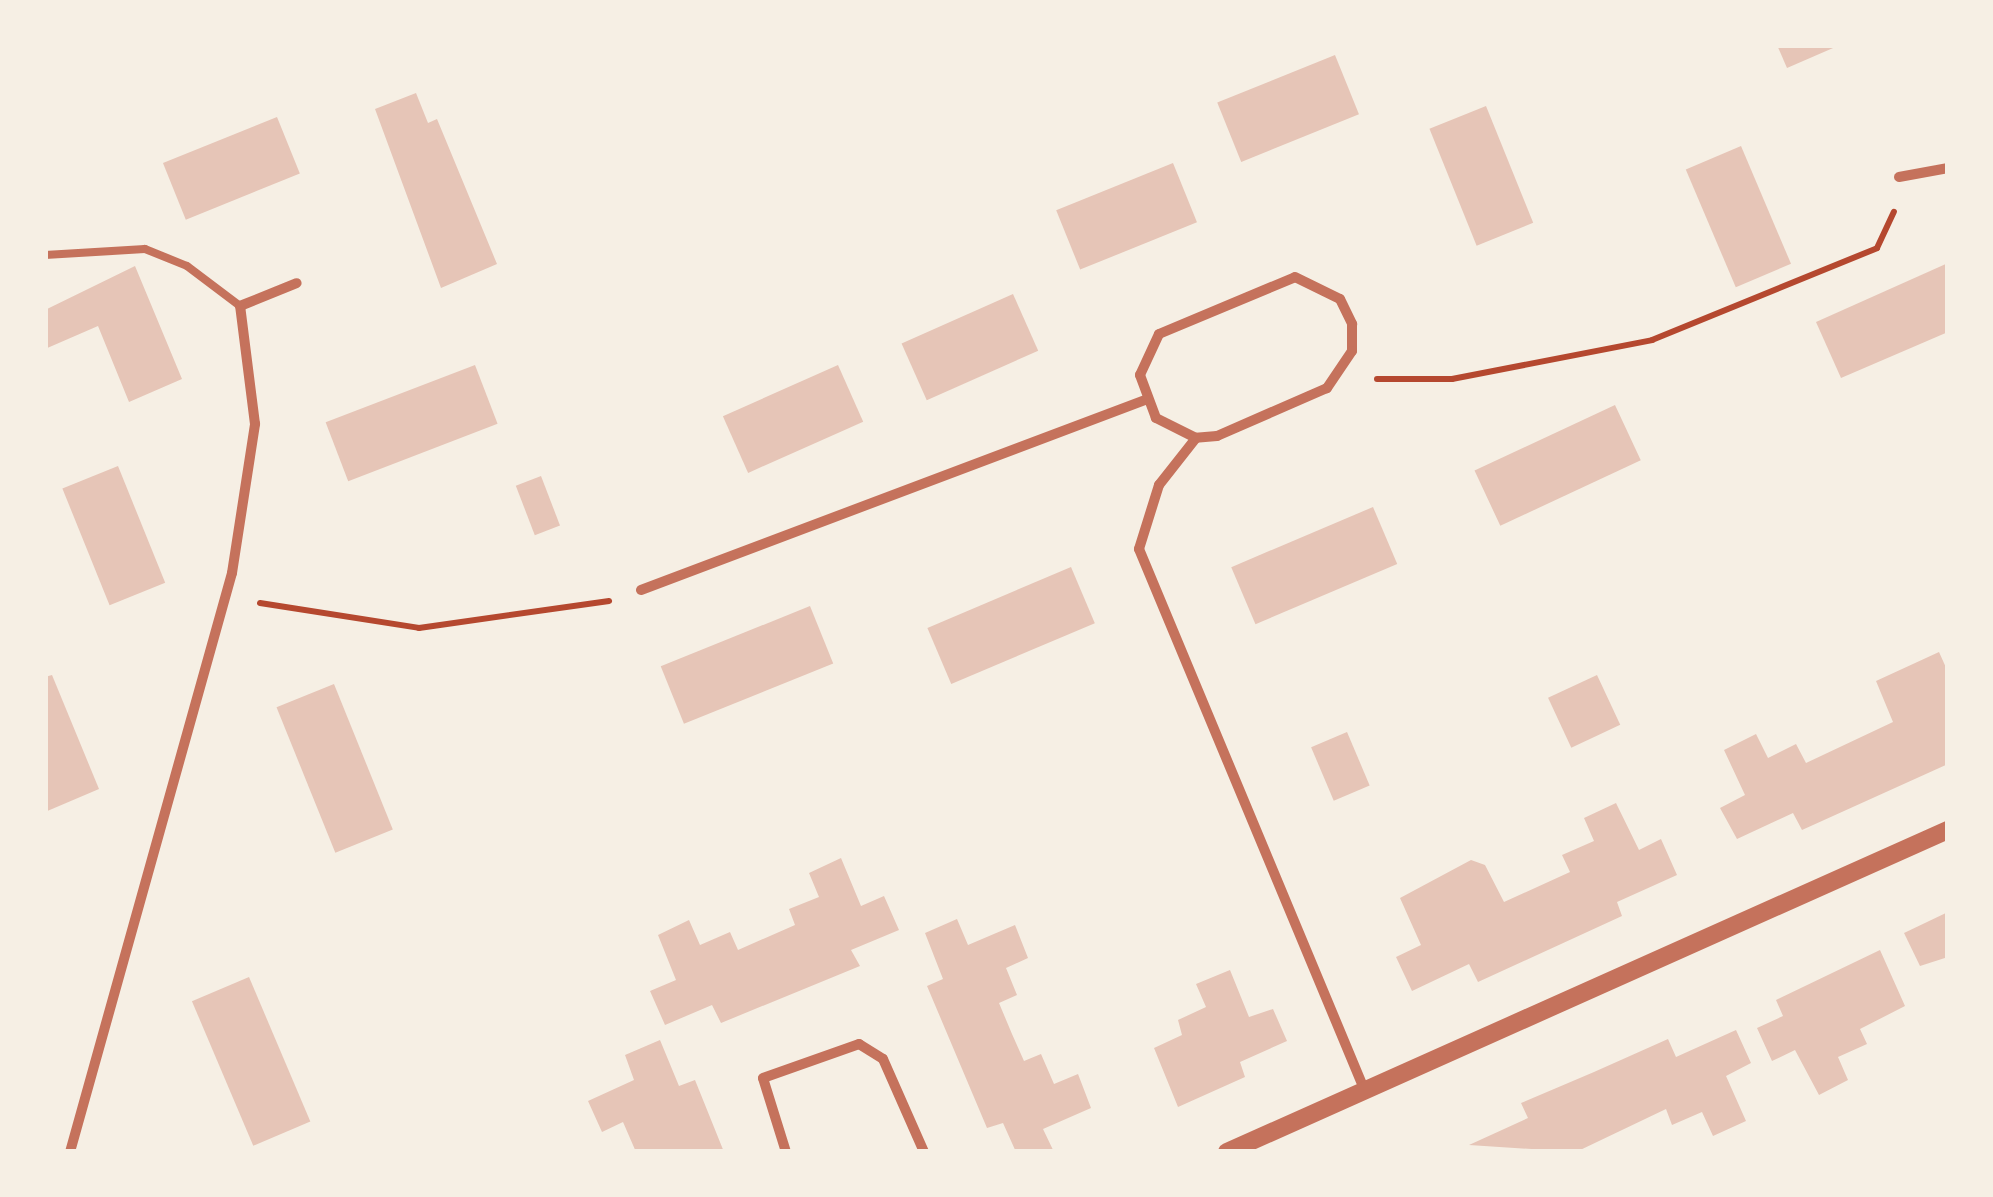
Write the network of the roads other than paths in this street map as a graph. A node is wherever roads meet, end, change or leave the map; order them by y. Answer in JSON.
{"nodes":[{"id":1,"x":1948,"y":168,"type":"edge"},
{"id":2,"x":1899,"y":177,"type":"road end"},
{"id":3,"x":45,"y":255,"type":"edge"},
{"id":4,"x":297,"y":283,"type":"dead end"},
{"id":5,"x":240,"y":306,"type":"junction"},
{"id":6,"x":1145,"y":400,"type":"junction"},
{"id":7,"x":1196,"y":438,"type":"junction"},
{"id":8,"x":641,"y":590,"type":"road end"},
{"id":9,"x":1948,"y":830,"type":"edge"},
{"id":10,"x":1366,"y":1092,"type":"junction"},
{"id":11,"x":70,"y":1152,"type":"edge"},
{"id":12,"x":786,"y":1152,"type":"edge"},
{"id":13,"x":924,"y":1152,"type":"edge"},
{"id":14,"x":1227,"y":1152,"type":"edge"}],
"edges":[{"from":1,"to":2,"type":"street"},
{"from":3,"to":5,"type":"lane"},
{"from":4,"to":5,"type":"street"},
{"from":5,"to":11,"type":"street"},
{"from":6,"to":7,"type":"street"},
{"from":6,"to":7,"type":"street"},
{"from":6,"to":8,"type":"street"},
{"from":7,"to":10,"type":"street"},
{"from":9,"to":10,"type":"street"},
{"from":10,"to":14,"type":"street"},
{"from":12,"to":13,"type":"street"}]}
